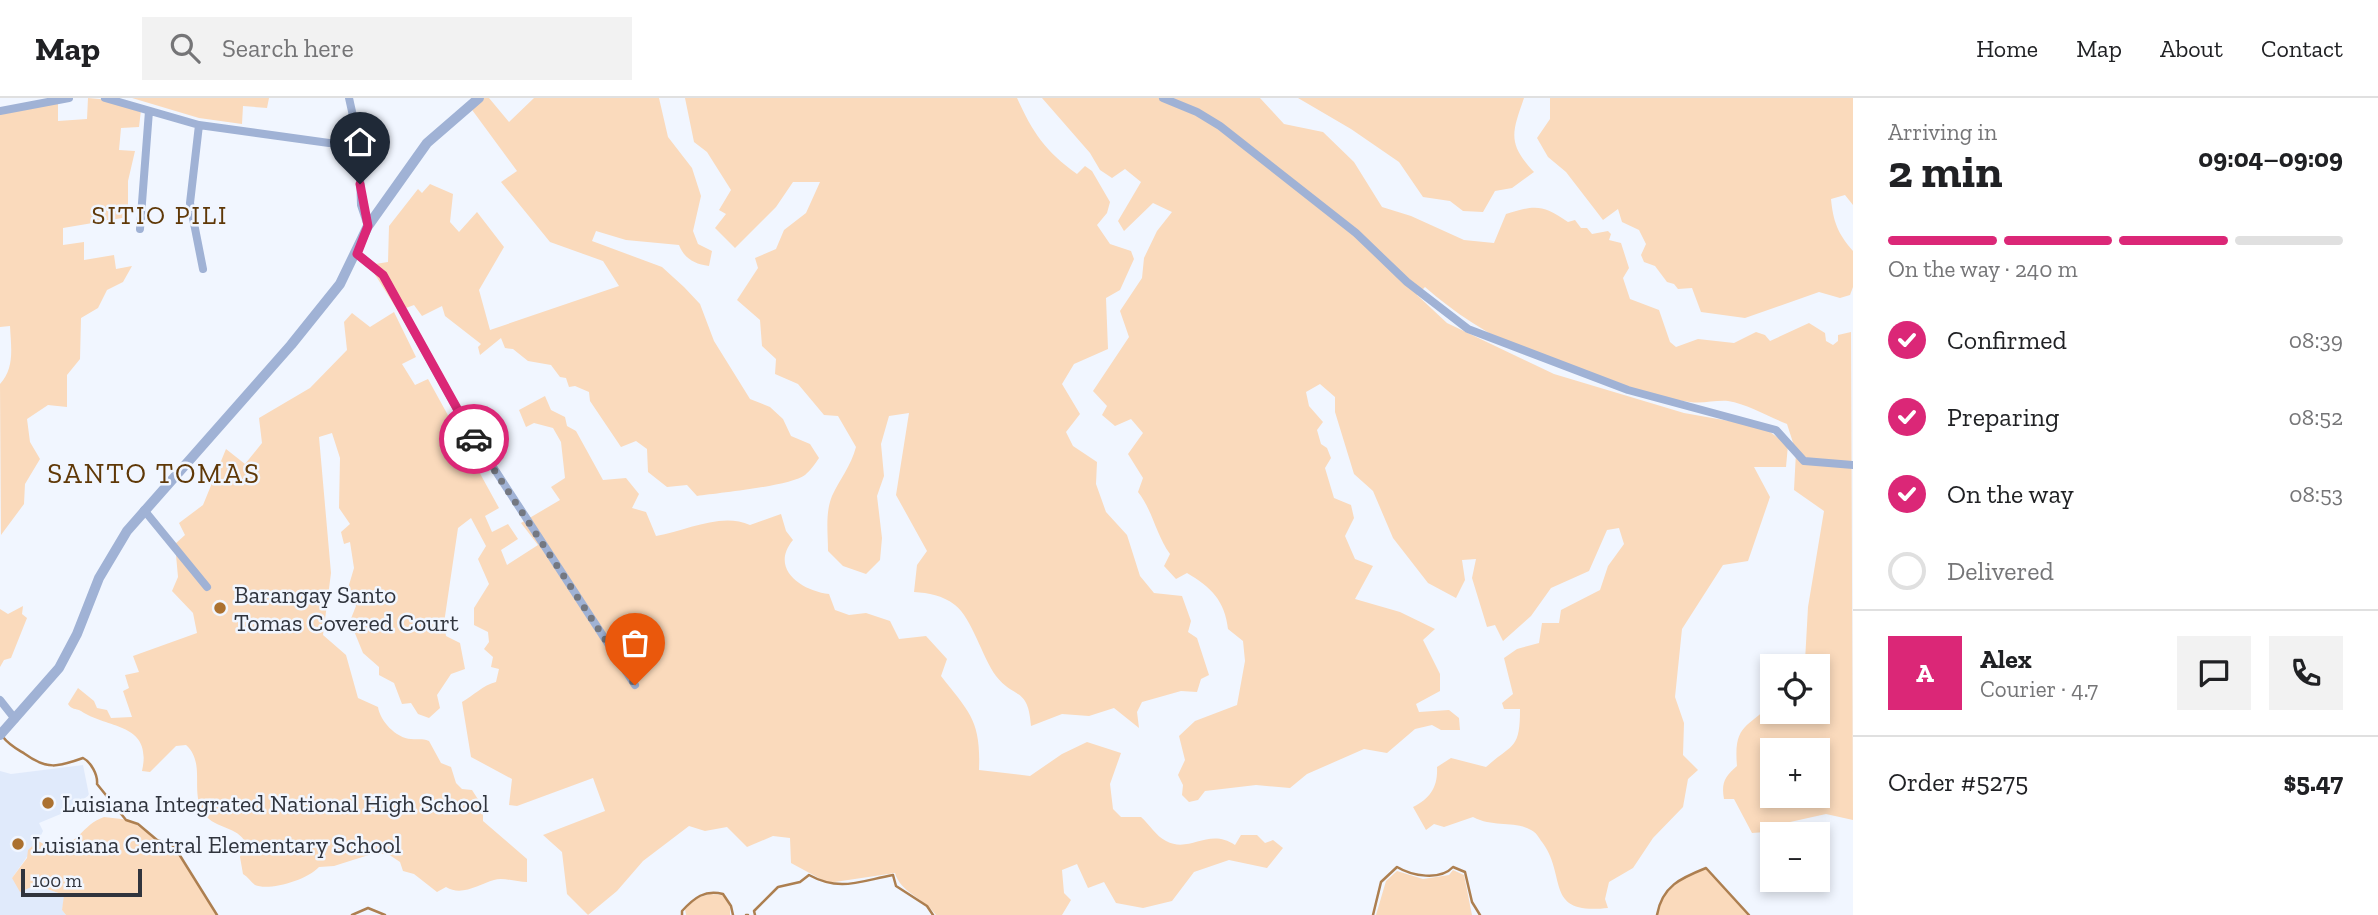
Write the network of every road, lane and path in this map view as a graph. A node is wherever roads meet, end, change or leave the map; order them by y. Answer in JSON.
{"nodes":[{"id":1,"x":69,"y":98,"type":"edge"},
{"id":2,"x":104,"y":98,"type":"edge"},
{"id":3,"x":349,"y":98,"type":"edge"},
{"id":4,"x":479,"y":98,"type":"edge"},
{"id":5,"x":1163,"y":98,"type":"edge"},
{"id":6,"x":0,"y":111,"type":"edge"},
{"id":7,"x":149,"y":111,"type":"junction"},
{"id":8,"x":199,"y":125,"type":"junction"},
{"id":9,"x":359,"y":142,"type":"junction"},
{"id":10,"x":368,"y":226,"type":"junction"},
{"id":11,"x":140,"y":229,"type":"dead end"},
{"id":12,"x":357,"y":254,"type":"junction"},
{"id":13,"x":203,"y":269,"type":"dead end"},
{"id":14,"x":1853,"y":465,"type":"edge"},
{"id":15,"x":144,"y":510,"type":"junction"},
{"id":16,"x":207,"y":587,"type":"dead end"},
{"id":17,"x":635,"y":685,"type":"dead end"},
{"id":18,"x":0,"y":700,"type":"edge"},
{"id":19,"x":15,"y":719,"type":"junction"},
{"id":20,"x":0,"y":735,"type":"edge"}],
"edges":[{"from":1,"to":6,"type":"street"},
{"from":2,"to":7,"type":"street"},
{"from":3,"to":9,"type":"street"},
{"from":4,"to":10,"type":"street"},
{"from":5,"to":14,"type":"street"},
{"from":7,"to":8,"type":"street"},
{"from":7,"to":11,"type":"street"},
{"from":8,"to":9,"type":"street"},
{"from":8,"to":13,"type":"street"},
{"from":9,"to":10,"type":"street"},
{"from":10,"to":12,"type":"street"},
{"from":12,"to":15,"type":"street"},
{"from":12,"to":17,"type":"street"},
{"from":15,"to":16,"type":"street"},
{"from":15,"to":19,"type":"street"},
{"from":18,"to":19,"type":"street"},
{"from":19,"to":20,"type":"street"}]}
